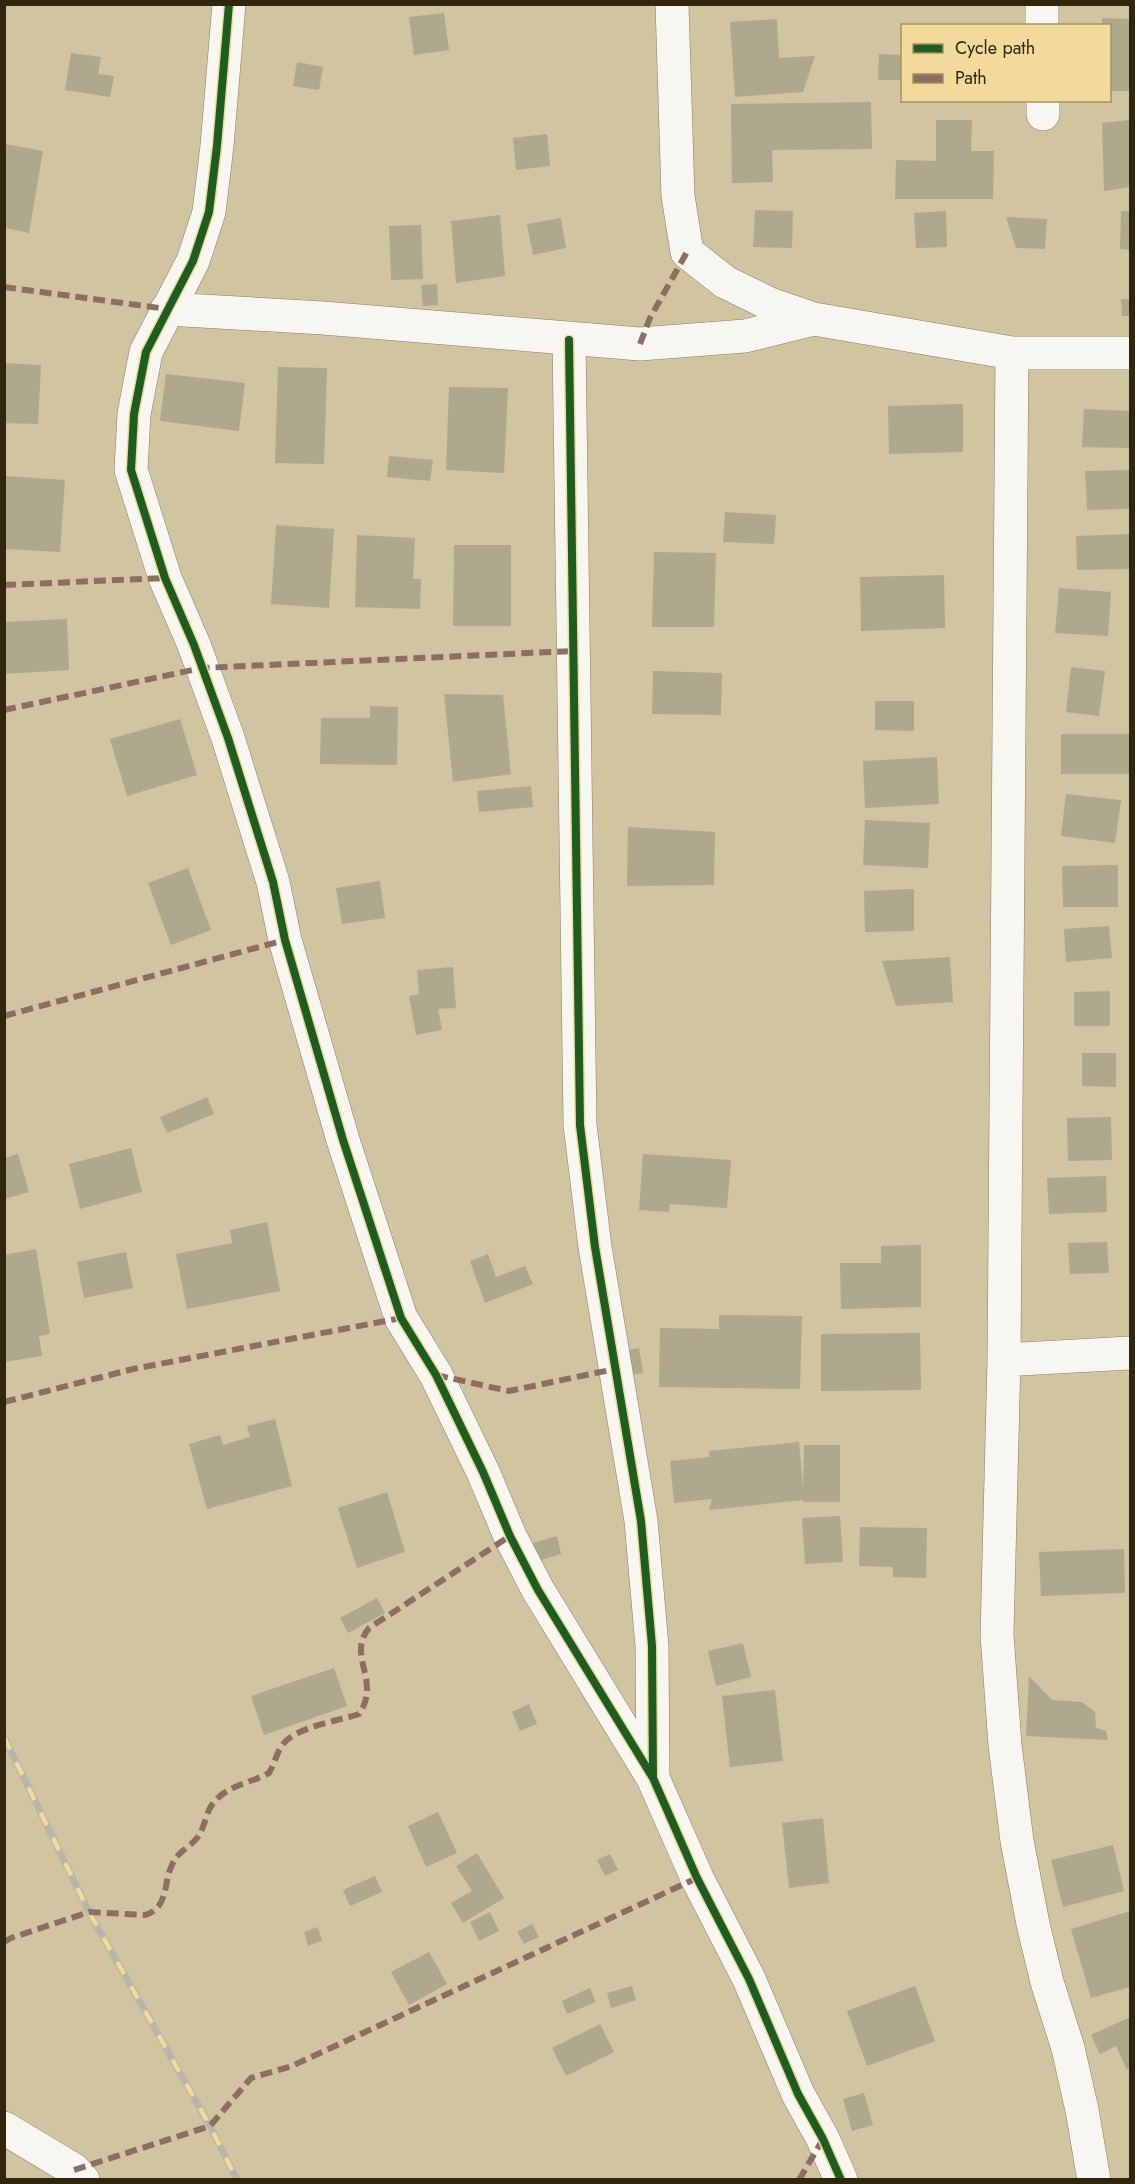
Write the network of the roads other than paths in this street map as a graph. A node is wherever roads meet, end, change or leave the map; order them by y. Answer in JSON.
{"nodes":[{"id":1,"x":229,"y":4,"type":"edge"},
{"id":2,"x":672,"y":4,"type":"edge"},
{"id":3,"x":1042,"y":4,"type":"edge"},
{"id":4,"x":1042,"y":24,"type":"edge"},
{"id":5,"x":167,"y":309,"type":"junction"},
{"id":6,"x":814,"y":319,"type":"junction"},
{"id":7,"x":569,"y":340,"type":"junction"},
{"id":8,"x":1012,"y":353,"type":"junction"},
{"id":9,"x":1131,"y":353,"type":"edge"},
{"id":10,"x":1131,"y":1353,"type":"edge"},
{"id":11,"x":1004,"y":1360,"type":"junction"},
{"id":12,"x":653,"y":1778,"type":"junction"},
{"id":13,"x":4,"y":2127,"type":"edge"},
{"id":14,"x":82,"y":2180,"type":"edge"},
{"id":15,"x":841,"y":2180,"type":"edge"},
{"id":16,"x":1094,"y":2180,"type":"edge"}],
"edges":[{"from":1,"to":5,"type":"street"},
{"from":2,"to":6,"type":"street"},
{"from":3,"to":4,"type":"street"},
{"from":5,"to":7,"type":"street"},
{"from":5,"to":12,"type":"street"},
{"from":6,"to":7,"type":"street"},
{"from":6,"to":8,"type":"street"},
{"from":7,"to":12,"type":"street"},
{"from":8,"to":9,"type":"street"},
{"from":8,"to":11,"type":"street"},
{"from":10,"to":11,"type":"street"},
{"from":11,"to":16,"type":"street"},
{"from":12,"to":15,"type":"street"},
{"from":13,"to":14,"type":"street"}]}
